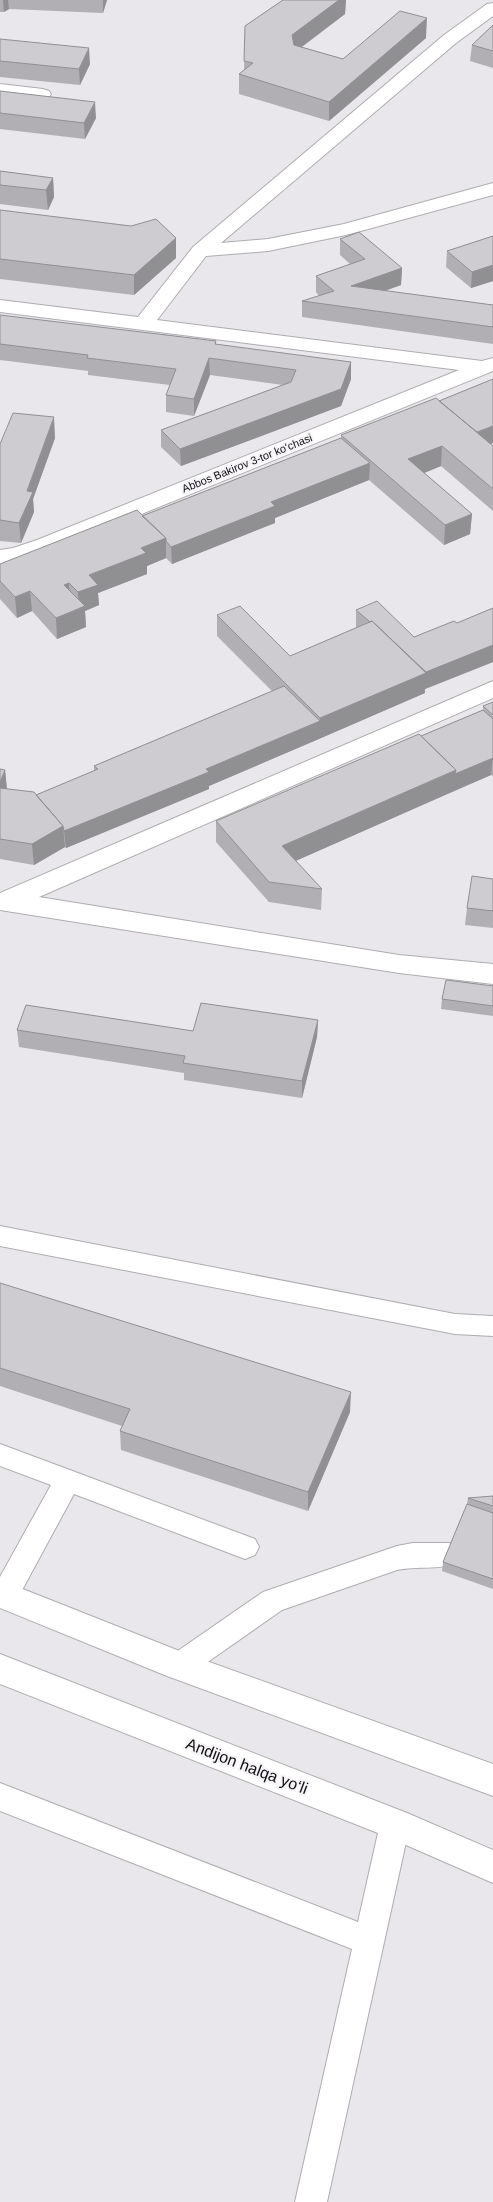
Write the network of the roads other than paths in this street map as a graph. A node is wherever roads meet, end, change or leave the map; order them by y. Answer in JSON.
{"nodes":[{"id":1,"x":493,"y":8,"type":"edge"},
{"id":2,"x":0,"y":89,"type":"edge"},
{"id":3,"x":43,"y":94,"type":"edge"},
{"id":4,"x":493,"y":189,"type":"edge"},
{"id":5,"x":200,"y":251,"type":"junction"},
{"id":6,"x":0,"y":306,"type":"edge"},
{"id":7,"x":143,"y":324,"type":"junction"},
{"id":8,"x":489,"y":366,"type":"edge"},
{"id":9,"x":0,"y":556,"type":"edge"},
{"id":10,"x":493,"y":689,"type":"edge"},
{"id":11,"x":2,"y":901,"type":"edge"},
{"id":12,"x":493,"y":974,"type":"edge"},
{"id":13,"x":0,"y":1236,"type":"edge"},
{"id":14,"x":493,"y":1326,"type":"edge"},
{"id":15,"x":0,"y":1455,"type":"edge"},
{"id":16,"x":68,"y":1480,"type":"junction"},
{"id":17,"x":245,"y":1547,"type":"dead end"},
{"id":18,"x":449,"y":1555,"type":"edge"},
{"id":19,"x":2,"y":1595,"type":"edge"},
{"id":20,"x":179,"y":1666,"type":"junction"},
{"id":21,"x":0,"y":1669,"type":"edge"},
{"id":22,"x":493,"y":1780,"type":"edge"},
{"id":23,"x":0,"y":1797,"type":"edge"},
{"id":24,"x":395,"y":1824,"type":"junction"},
{"id":25,"x":493,"y":1866,"type":"edge"},
{"id":26,"x":369,"y":1940,"type":"junction"},
{"id":27,"x":311,"y":2202,"type":"edge"}],
"edges":[{"from":1,"to":5,"type":"main road"},
{"from":2,"to":3,"type":"lane"},
{"from":4,"to":5,"type":"main road"},
{"from":5,"to":7,"type":"main road"},
{"from":6,"to":7,"type":"main road"},
{"from":7,"to":8,"type":"main road"},
{"from":8,"to":9,"type":"main road","name":"Abbos Bakirov 3-tor koʻchasi"},
{"from":10,"to":11,"type":"main road"},
{"from":11,"to":12,"type":"main road"},
{"from":13,"to":14,"type":"lane"},
{"from":15,"to":16,"type":"lane"},
{"from":16,"to":17,"type":"lane"},
{"from":16,"to":19,"type":"lane"},
{"from":18,"to":20,"type":"lane"},
{"from":19,"to":20,"type":"main road"},
{"from":20,"to":22,"type":"main road"},
{"from":21,"to":24,"type":"main road","name":"Andijon halqa yo‘li"},
{"from":23,"to":26,"type":"lane"},
{"from":24,"to":25,"type":"main road","name":"Andijon halqa yo‘li"},
{"from":24,"to":26,"type":"lane"},
{"from":26,"to":27,"type":"lane"}]}
